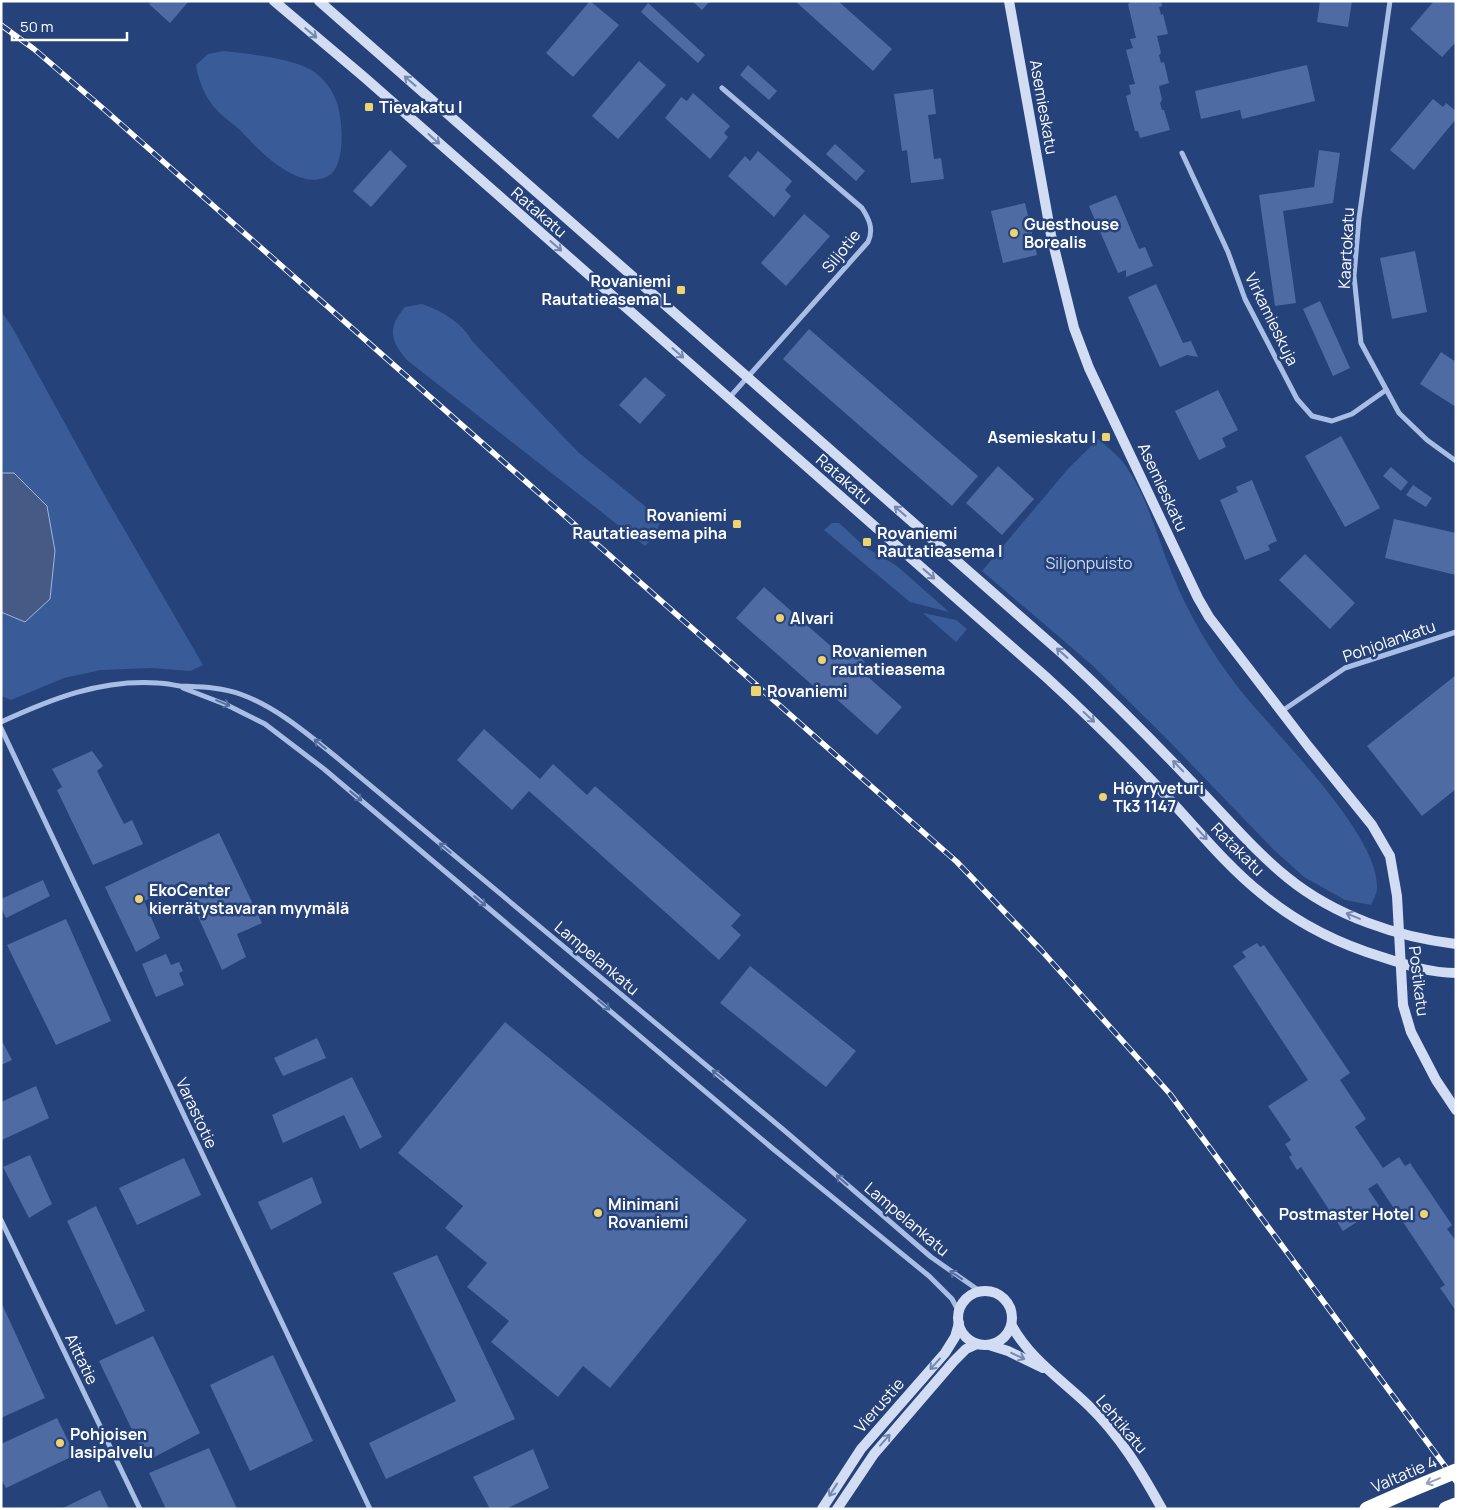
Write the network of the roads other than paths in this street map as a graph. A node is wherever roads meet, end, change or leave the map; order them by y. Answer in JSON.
{"nodes":[{"id":1,"x":274,"y":1,"type":"edge"},
{"id":2,"x":319,"y":1,"type":"edge"},
{"id":3,"x":1009,"y":1,"type":"edge"},
{"id":4,"x":1390,"y":1,"type":"edge"},
{"id":5,"x":722,"y":88,"type":"dead end"},
{"id":6,"x":1182,"y":153,"type":"dead end"},
{"id":7,"x":748,"y":377,"type":"junction"},
{"id":8,"x":1386,"y":390,"type":"junction"},
{"id":9,"x":728,"y":398,"type":"junction"},
{"id":10,"x":1456,"y":461,"type":"edge"},
{"id":11,"x":1456,"y":632,"type":"edge"},
{"id":12,"x":178,"y":686,"type":"junction"},
{"id":13,"x":1282,"y":711,"type":"junction"},
{"id":14,"x":1,"y":722,"type":"edge"},
{"id":15,"x":1,"y":728,"type":"edge"},
{"id":16,"x":1398,"y":933,"type":"junction"},
{"id":17,"x":1456,"y":944,"type":"edge"},
{"id":18,"x":1400,"y":963,"type":"junction"},
{"id":19,"x":1456,"y":973,"type":"edge"},
{"id":20,"x":1456,"y":1110,"type":"edge"},
{"id":21,"x":1,"y":1220,"type":"edge"},
{"id":22,"x":981,"y":1292,"type":"junction"},
{"id":23,"x":959,"y":1312,"type":"junction"},
{"id":24,"x":959,"y":1323,"type":"junction"},
{"id":25,"x":1012,"y":1326,"type":"junction"},
{"id":26,"x":977,"y":1344,"type":"junction"},
{"id":27,"x":989,"y":1345,"type":"junction"},
{"id":28,"x":1046,"y":1370,"type":"junction"},
{"id":29,"x":1456,"y":1471,"type":"edge"},
{"id":30,"x":1456,"y":1505,"type":"edge"},
{"id":31,"x":140,"y":1509,"type":"edge"},
{"id":32,"x":370,"y":1509,"type":"edge"},
{"id":33,"x":822,"y":1509,"type":"edge"},
{"id":34,"x":838,"y":1509,"type":"edge"},
{"id":35,"x":1162,"y":1509,"type":"edge"},
{"id":36,"x":1367,"y":1509,"type":"edge"},
{"id":37,"x":1446,"y":1509,"type":"edge"}],
"edges":[{"from":1,"to":9,"type":"main road","name":"Ratakatu","one_way":true},
{"from":7,"to":2,"type":"main road","name":"Ratakatu","one_way":true},
{"from":3,"to":13,"type":"main road","name":"Asemieskatu"},
{"from":4,"to":8,"type":"street","name":"Kaartokatu"},
{"from":5,"to":7,"type":"street","name":"Siljotie"},
{"from":6,"to":8,"type":"street","name":"Virkamieskuja"},
{"from":7,"to":9,"type":"street","name":"Siljotie"},
{"from":16,"to":7,"type":"main road","name":"Ratakatu","one_way":true},
{"from":8,"to":10,"type":"street","name":"Kaartokatu"},
{"from":9,"to":18,"type":"main road","name":"Ratakatu","one_way":true},
{"from":11,"to":13,"type":"street","name":"Pohjolankatu"},
{"from":12,"to":14,"type":"street","name":"Lampelankatu"},
{"from":22,"to":12,"type":"street","name":"Lampelankatu","one_way":true},
{"from":12,"to":23,"type":"street","name":"Lampelankatu","one_way":true},
{"from":13,"to":16,"type":"main road","name":"Asemieskatu"},
{"from":15,"to":32,"type":"street","name":"Varastotie"},
{"from":16,"to":17,"type":"main road","name":"Ratakatu"},
{"from":16,"to":18,"type":"main road","name":"Postikatu"},
{"from":18,"to":19,"type":"main road","name":"Ratakatu"},
{"from":18,"to":20,"type":"main road","name":"Postikatu"},
{"from":21,"to":31,"type":"street","name":"Aittatie"},
{"from":22,"to":23,"type":"main road"},
{"from":22,"to":25,"type":"main road"},
{"from":23,"to":24,"type":"main road"},
{"from":24,"to":26,"type":"main road"},
{"from":24,"to":33,"type":"main road","name":"Vierustie","one_way":true},
{"from":25,"to":27,"type":"main road"},
{"from":25,"to":28,"type":"main road","name":"Lehtikatu"},
{"from":26,"to":27,"type":"main road"},
{"from":34,"to":26,"type":"main road","name":"Vierustie","one_way":true},
{"from":27,"to":28,"type":"main road","name":"Lehtikatu","one_way":true},
{"from":28,"to":35,"type":"main road","name":"Lehtikatu"},
{"from":29,"to":36,"type":"highway","name":"Valtatie 4","one_way":true,"bridge":true},
{"from":30,"to":37,"type":"highway"}]}
